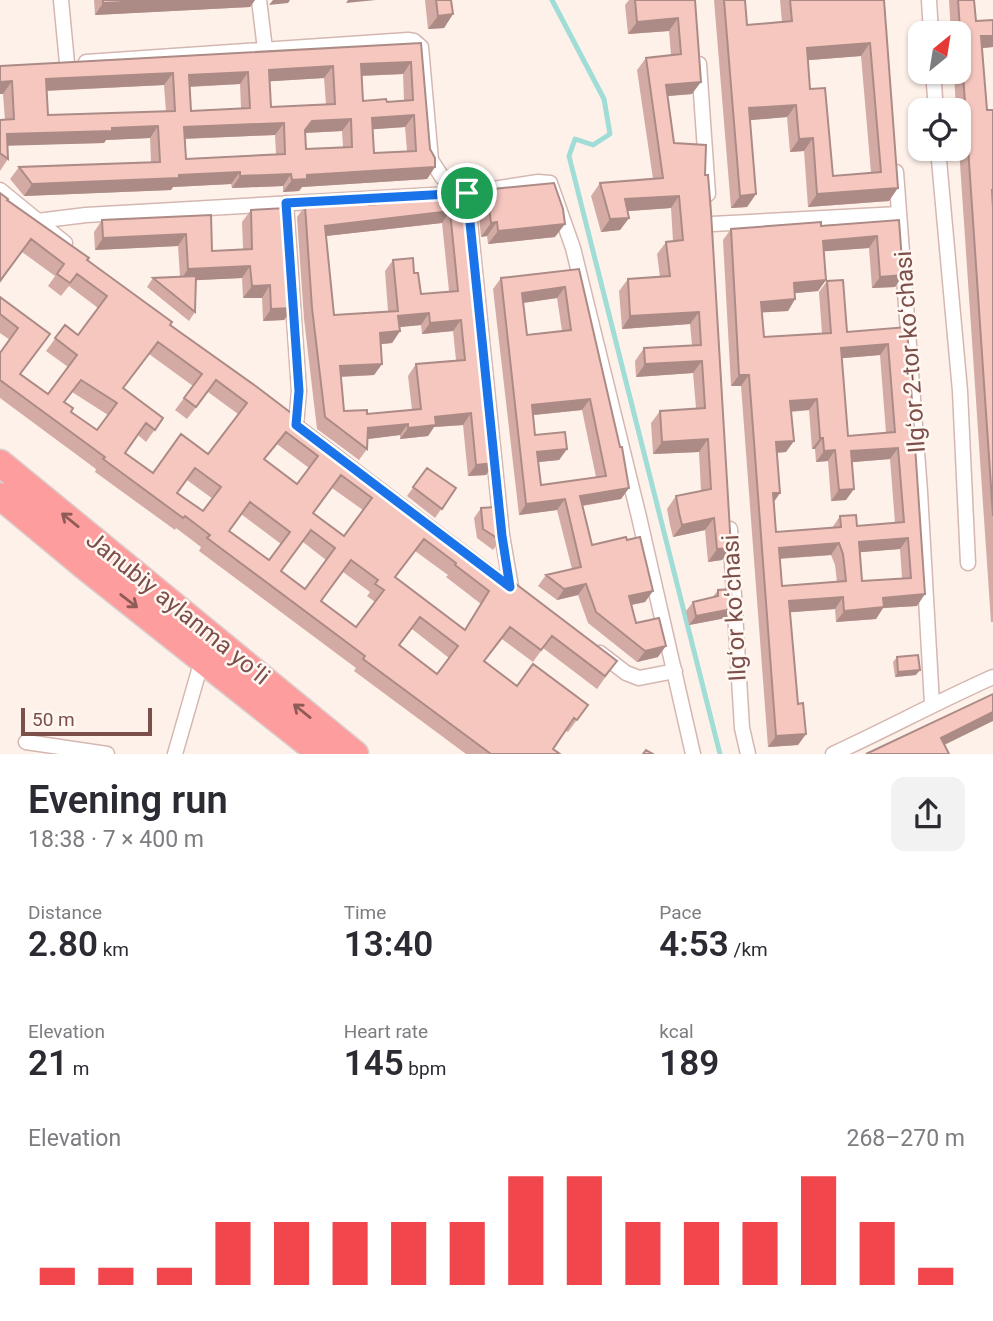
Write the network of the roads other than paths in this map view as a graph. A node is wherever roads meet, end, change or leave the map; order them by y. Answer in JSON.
{"nodes":[{"id":1,"x":61,"y":0,"type":"edge"},
{"id":2,"x":259,"y":0,"type":"edge"},
{"id":3,"x":929,"y":0,"type":"edge"},
{"id":4,"x":930,"y":21,"type":"edge"},
{"id":5,"x":265,"y":49,"type":"junction"},
{"id":6,"x":698,"y":53,"type":"edge"},
{"id":7,"x":895,"y":161,"type":"edge"},
{"id":8,"x":939,"y":161,"type":"edge"},
{"id":9,"x":0,"y":190,"type":"edge"},
{"id":10,"x":467,"y":193,"type":"junction"},
{"id":11,"x":286,"y":203,"type":"junction"},
{"id":12,"x":899,"y":214,"type":"junction"},
{"id":13,"x":37,"y":221,"type":"junction"},
{"id":14,"x":80,"y":255,"type":"edge"},
{"id":15,"x":296,"y":425,"type":"edge"},
{"id":16,"x":0,"y":463,"type":"edge"},
{"id":17,"x":0,"y":496,"type":"edge"},
{"id":18,"x":729,"y":510,"type":"edge"},
{"id":19,"x":968,"y":563,"type":"dead end"},
{"id":20,"x":490,"y":571,"type":"edge"},
{"id":21,"x":584,"y":642,"type":"edge"},
{"id":22,"x":202,"y":660,"type":"junction"},
{"id":23,"x":674,"y":671,"type":"junction"},
{"id":24,"x":993,"y":677,"type":"edge"},
{"id":25,"x":932,"y":704,"type":"junction"},
{"id":26,"x":26,"y":742,"type":"dead end"},
{"id":27,"x":107,"y":754,"type":"edge"},
{"id":28,"x":175,"y":754,"type":"edge"},
{"id":29,"x":321,"y":754,"type":"edge"},
{"id":30,"x":355,"y":754,"type":"edge"},
{"id":31,"x":693,"y":754,"type":"edge"},
{"id":32,"x":748,"y":754,"type":"edge"},
{"id":33,"x":833,"y":754,"type":"edge"}],
"edges":[{"from":1,"to":5,"type":"street"},
{"from":2,"to":5,"type":"street"},
{"from":3,"to":4,"type":"street"},
{"from":5,"to":10,"type":"street"},
{"from":6,"to":12,"type":"street"},
{"from":7,"to":12,"type":"street","name":"Ilgʻor 2-tor koʻchasi"},
{"from":8,"to":19,"type":"street"},
{"from":9,"to":13,"type":"street"},
{"from":10,"to":11,"type":"street"},
{"from":10,"to":20,"type":"street"},
{"from":10,"to":23,"type":"street"},
{"from":11,"to":13,"type":"street"},
{"from":11,"to":15,"type":"street"},
{"from":12,"to":25,"type":"street","name":"Ilgʻor 2-tor koʻchasi"},
{"from":13,"to":14,"type":"street"},
{"from":30,"to":16,"type":"highway","name":"Janubiy aylanma yoʻli","one_way":true},
{"from":17,"to":22,"type":"highway","name":"Janubiy aylanma yoʻli","one_way":true},
{"from":18,"to":32,"type":"street","name":"Ilgʻor koʻchasi"},
{"from":21,"to":23,"type":"street"},
{"from":22,"to":28,"type":"street"},
{"from":22,"to":29,"type":"highway","name":"Janubiy aylanma yoʻli"},
{"from":23,"to":31,"type":"street"},
{"from":24,"to":25,"type":"street"},
{"from":25,"to":33,"type":"street"},
{"from":26,"to":27,"type":"street"}]}
